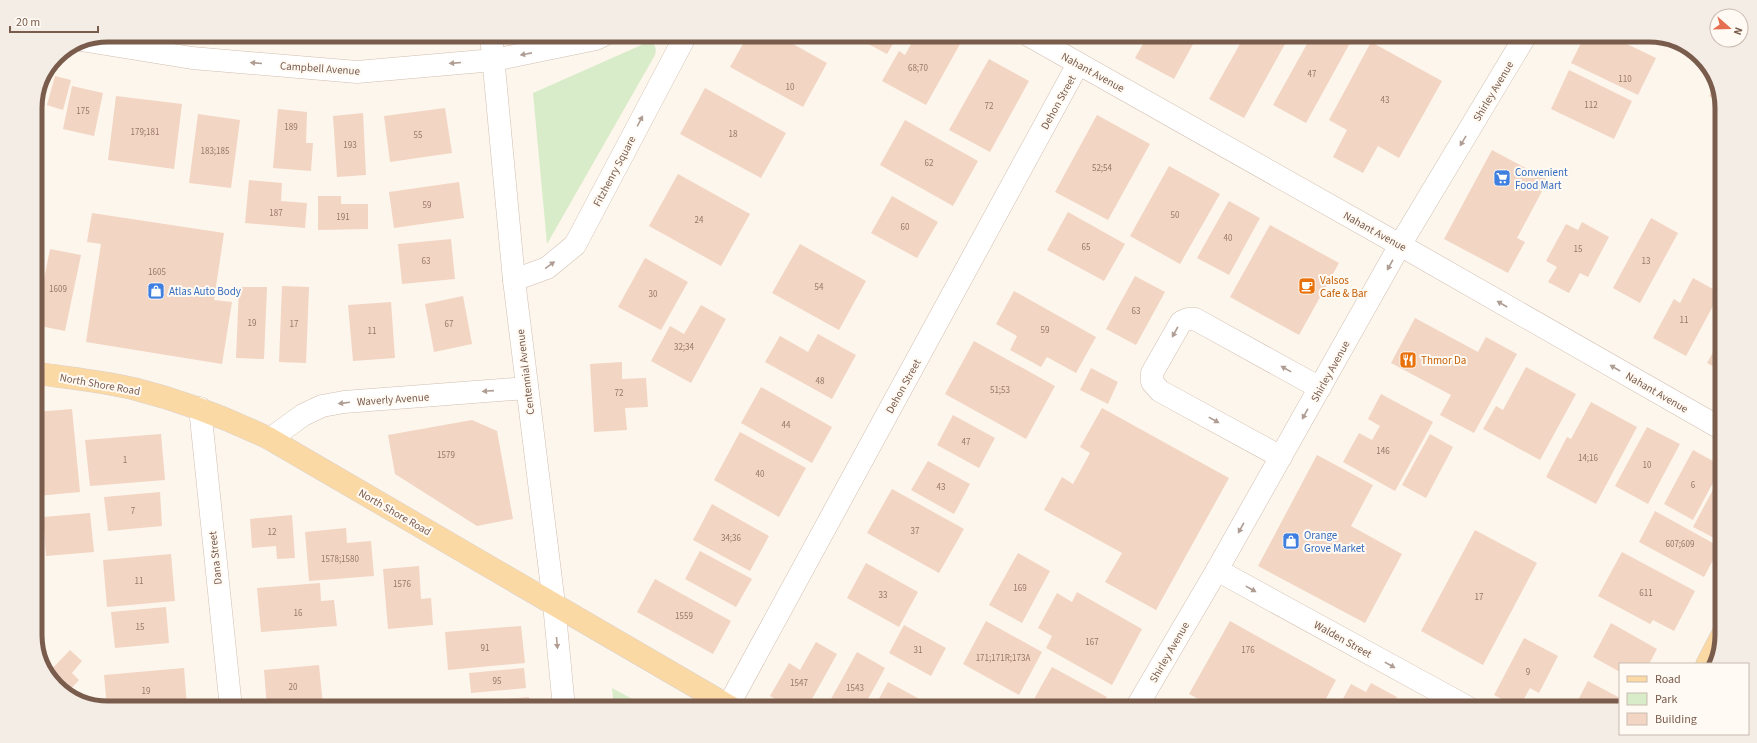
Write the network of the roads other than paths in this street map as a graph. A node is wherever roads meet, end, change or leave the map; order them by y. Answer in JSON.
{"nodes":[{"id":1,"x":492,"y":42,"type":"edge"},
{"id":2,"x":581,"y":42,"type":"edge"},
{"id":3,"x":682,"y":42,"type":"edge"},
{"id":4,"x":1040,"y":42,"type":"edge"},
{"id":5,"x":1522,"y":42,"type":"edge"},
{"id":6,"x":99,"y":43,"type":"edge"},
{"id":7,"x":494,"y":60,"type":"junction"},
{"id":8,"x":1078,"y":64,"type":"junction"},
{"id":9,"x":1400,"y":245,"type":"junction"},
{"id":10,"x":514,"y":280,"type":"junction"},
{"id":11,"x":42,"y":374,"type":"edge"},
{"id":12,"x":527,"y":388,"type":"junction"},
{"id":13,"x":1320,"y":388,"type":"junction"},
{"id":14,"x":200,"y":408,"type":"junction"},
{"id":15,"x":1715,"y":425,"type":"edge"},
{"id":16,"x":270,"y":439,"type":"junction"},
{"id":17,"x":1281,"y":457,"type":"junction"},
{"id":18,"x":1217,"y":570,"type":"junction"},
{"id":19,"x":554,"y":604,"type":"junction"},
{"id":20,"x":230,"y":701,"type":"edge"},
{"id":21,"x":563,"y":701,"type":"edge"},
{"id":22,"x":719,"y":701,"type":"edge"},
{"id":23,"x":732,"y":701,"type":"edge"},
{"id":24,"x":1140,"y":701,"type":"edge"},
{"id":25,"x":1456,"y":701,"type":"edge"}],
"edges":[{"from":1,"to":7,"type":"street","name":"Centennial Avenue"},
{"from":2,"to":7,"type":"street","name":"Campbell Avenue","one_way":true},
{"from":10,"to":3,"type":"street","name":"Fitzhenry Square","one_way":true},
{"from":4,"to":8,"type":"street","name":"Nahant Avenue"},
{"from":5,"to":9,"type":"street","name":"Shirley Avenue","one_way":true},
{"from":7,"to":6,"type":"street","name":"Campbell Avenue","one_way":true},
{"from":7,"to":10,"type":"street","name":"Centennial Avenue"},
{"from":8,"to":9,"type":"street","name":"Nahant Avenue"},
{"from":8,"to":23,"type":"street","name":"Dehon Street"},
{"from":9,"to":13,"type":"street","name":"Shirley Avenue","one_way":true},
{"from":15,"to":9,"type":"street","name":"Nahant Avenue","one_way":true},
{"from":10,"to":12,"type":"street","name":"Centennial Avenue"},
{"from":11,"to":14,"type":"main road","name":"North Shore Road"},
{"from":12,"to":16,"type":"street","name":"Waverly Avenue","one_way":true},
{"from":12,"to":19,"type":"street","name":"Centennial Avenue"},
{"from":13,"to":17,"type":"street","name":"Shirley Avenue","one_way":true},
{"from":13,"to":17,"type":"street","one_way":true},
{"from":14,"to":16,"type":"main road","name":"North Shore Road"},
{"from":14,"to":20,"type":"street","name":"Dana Street"},
{"from":16,"to":19,"type":"main road","name":"North Shore Road"},
{"from":17,"to":18,"type":"street","name":"Shirley Avenue","one_way":true},
{"from":18,"to":24,"type":"street","name":"Shirley Avenue"},
{"from":18,"to":25,"type":"street","name":"Walden Street","one_way":true},
{"from":19,"to":21,"type":"street","name":"Centennial Avenue","one_way":true},
{"from":19,"to":22,"type":"main road","name":"North Shore Road"}]}
